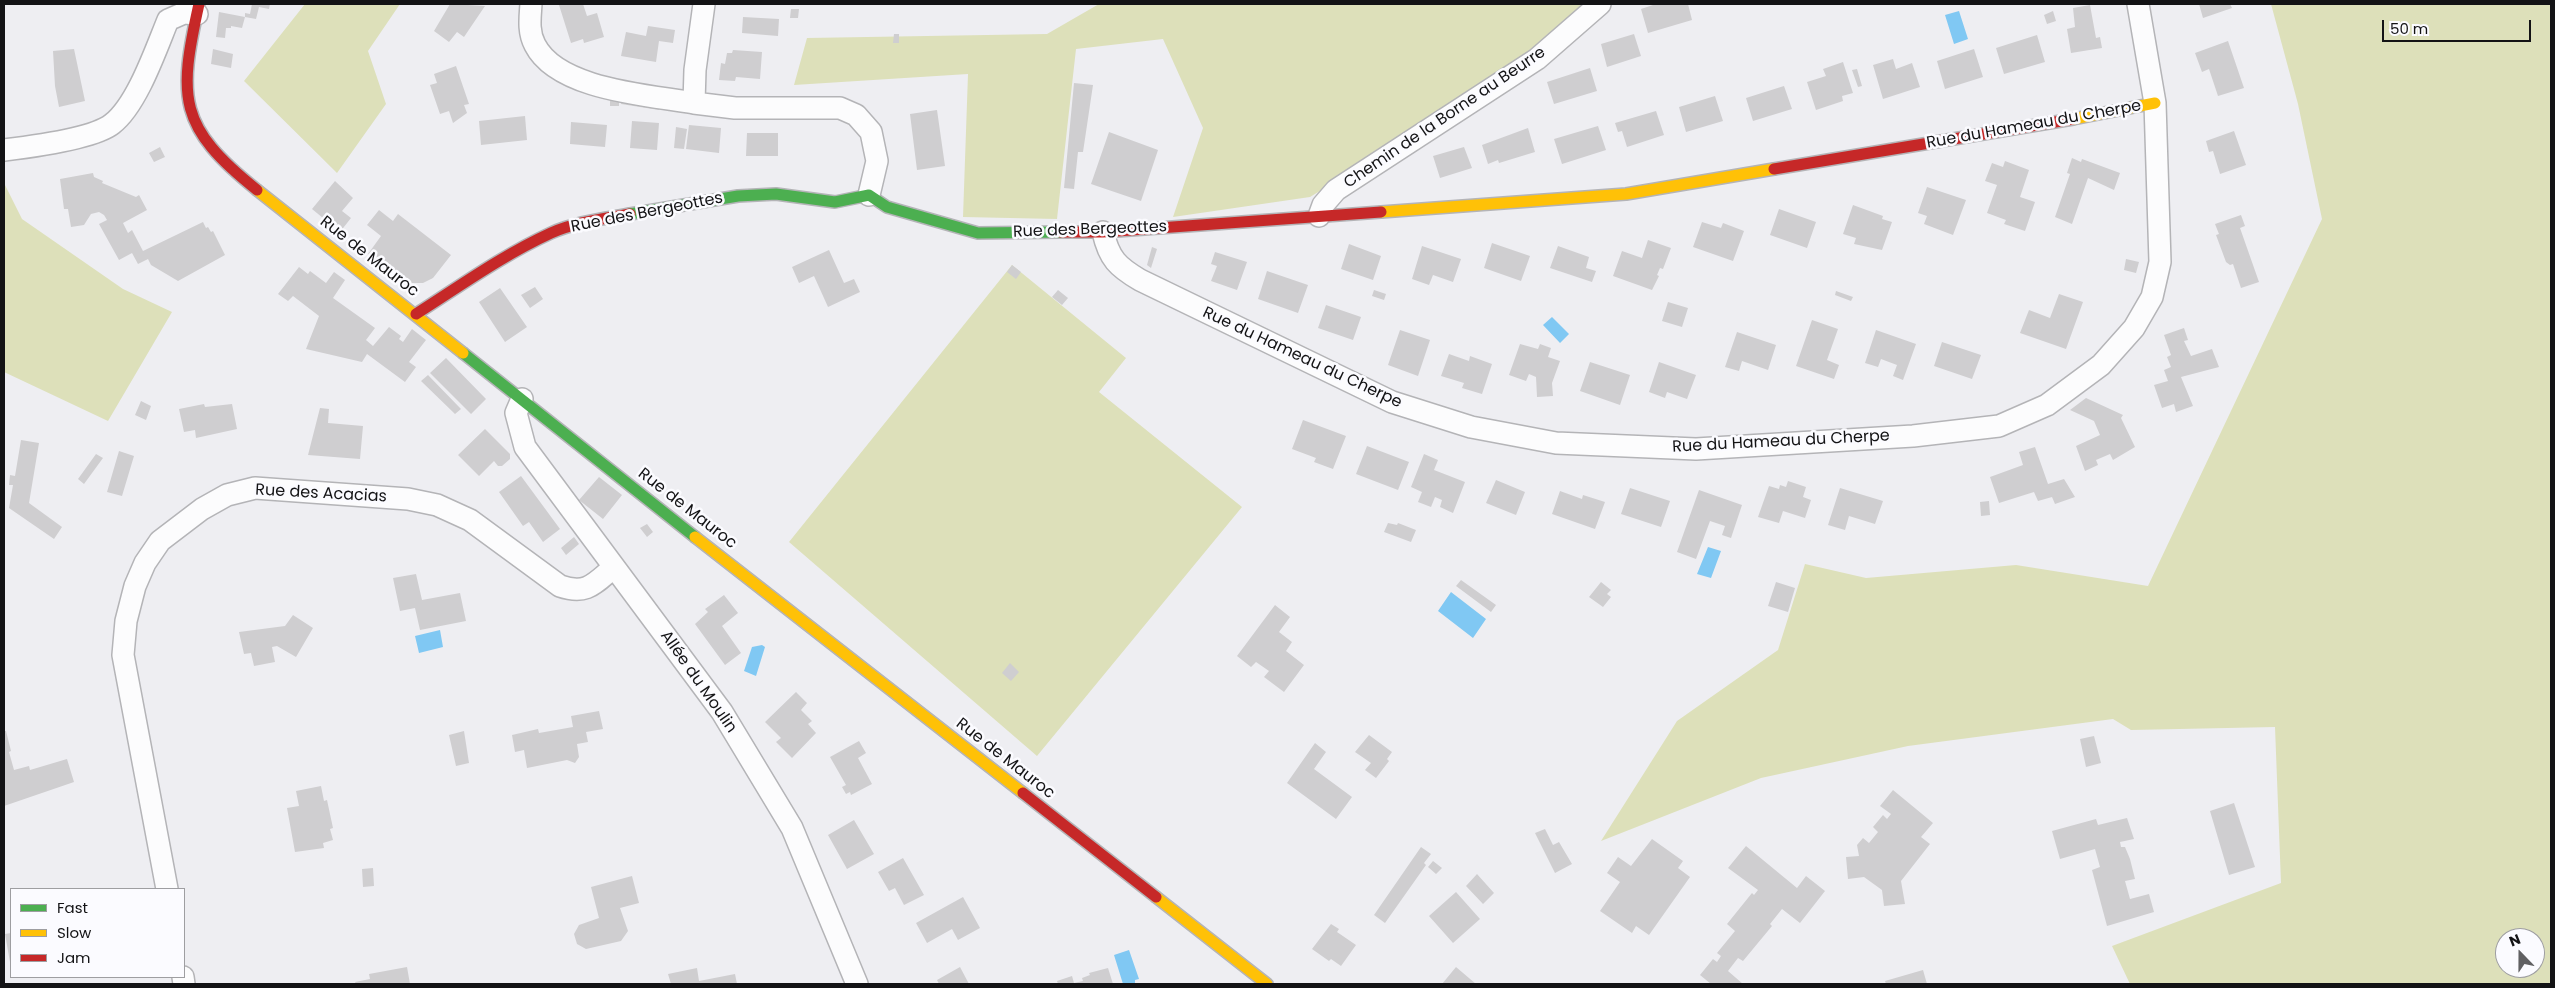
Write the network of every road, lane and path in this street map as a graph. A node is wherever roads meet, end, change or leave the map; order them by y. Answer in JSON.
{"nodes":[{"id":1,"x":532,"y":4,"type":"edge"},
{"id":2,"x":704,"y":4,"type":"edge"},
{"id":3,"x":1600,"y":4,"type":"edge"},
{"id":4,"x":2138,"y":4,"type":"edge"},
{"id":5,"x":198,"y":9,"type":"edge"},
{"id":6,"x":694,"y":103,"type":"junction"},
{"id":7,"x":2154,"y":103,"type":"junction"},
{"id":8,"x":4,"y":150,"type":"edge"},
{"id":9,"x":869,"y":195,"type":"junction"},
{"id":10,"x":1319,"y":216,"type":"junction"},
{"id":11,"x":1103,"y":232,"type":"junction"},
{"id":12,"x":416,"y":314,"type":"junction"},
{"id":13,"x":522,"y":399,"type":"junction"},
{"id":14,"x":614,"y":567,"type":"junction"},
{"id":15,"x":167,"y":888,"type":"edge"},
{"id":16,"x":857,"y":984,"type":"edge"},
{"id":17,"x":1267,"y":984,"type":"edge"}],
"edges":[{"from":1,"to":6,"type":"street"},
{"from":2,"to":6,"type":"street"},
{"from":3,"to":10,"type":"street","name":"Chemin de la Borne au Beurre"},
{"from":4,"to":7,"type":"street","name":"Rue du Hameau du Cherpe"},
{"from":5,"to":8,"type":"street"},
{"from":5,"to":12,"type":"street","name":"Rue de Mauroc"},
{"from":6,"to":9,"type":"street"},
{"from":7,"to":10,"type":"street","name":"Rue du Hameau du Cherpe"},
{"from":7,"to":11,"type":"street","name":"Rue du Hameau du Cherpe"},
{"from":9,"to":11,"type":"street","name":"Rue des Bergeottes"},
{"from":9,"to":12,"type":"street","name":"Rue des Bergeottes"},
{"from":10,"to":11,"type":"street","name":"Rue des Bergeottes"},
{"from":12,"to":13,"type":"street","name":"Rue de Mauroc"},
{"from":13,"to":14,"type":"street","name":"Allée du Moulin"},
{"from":13,"to":17,"type":"street","name":"Rue de Mauroc"},
{"from":14,"to":15,"type":"street","name":"Rue des Acacias"},
{"from":14,"to":16,"type":"street","name":"Allée du Moulin"}]}
